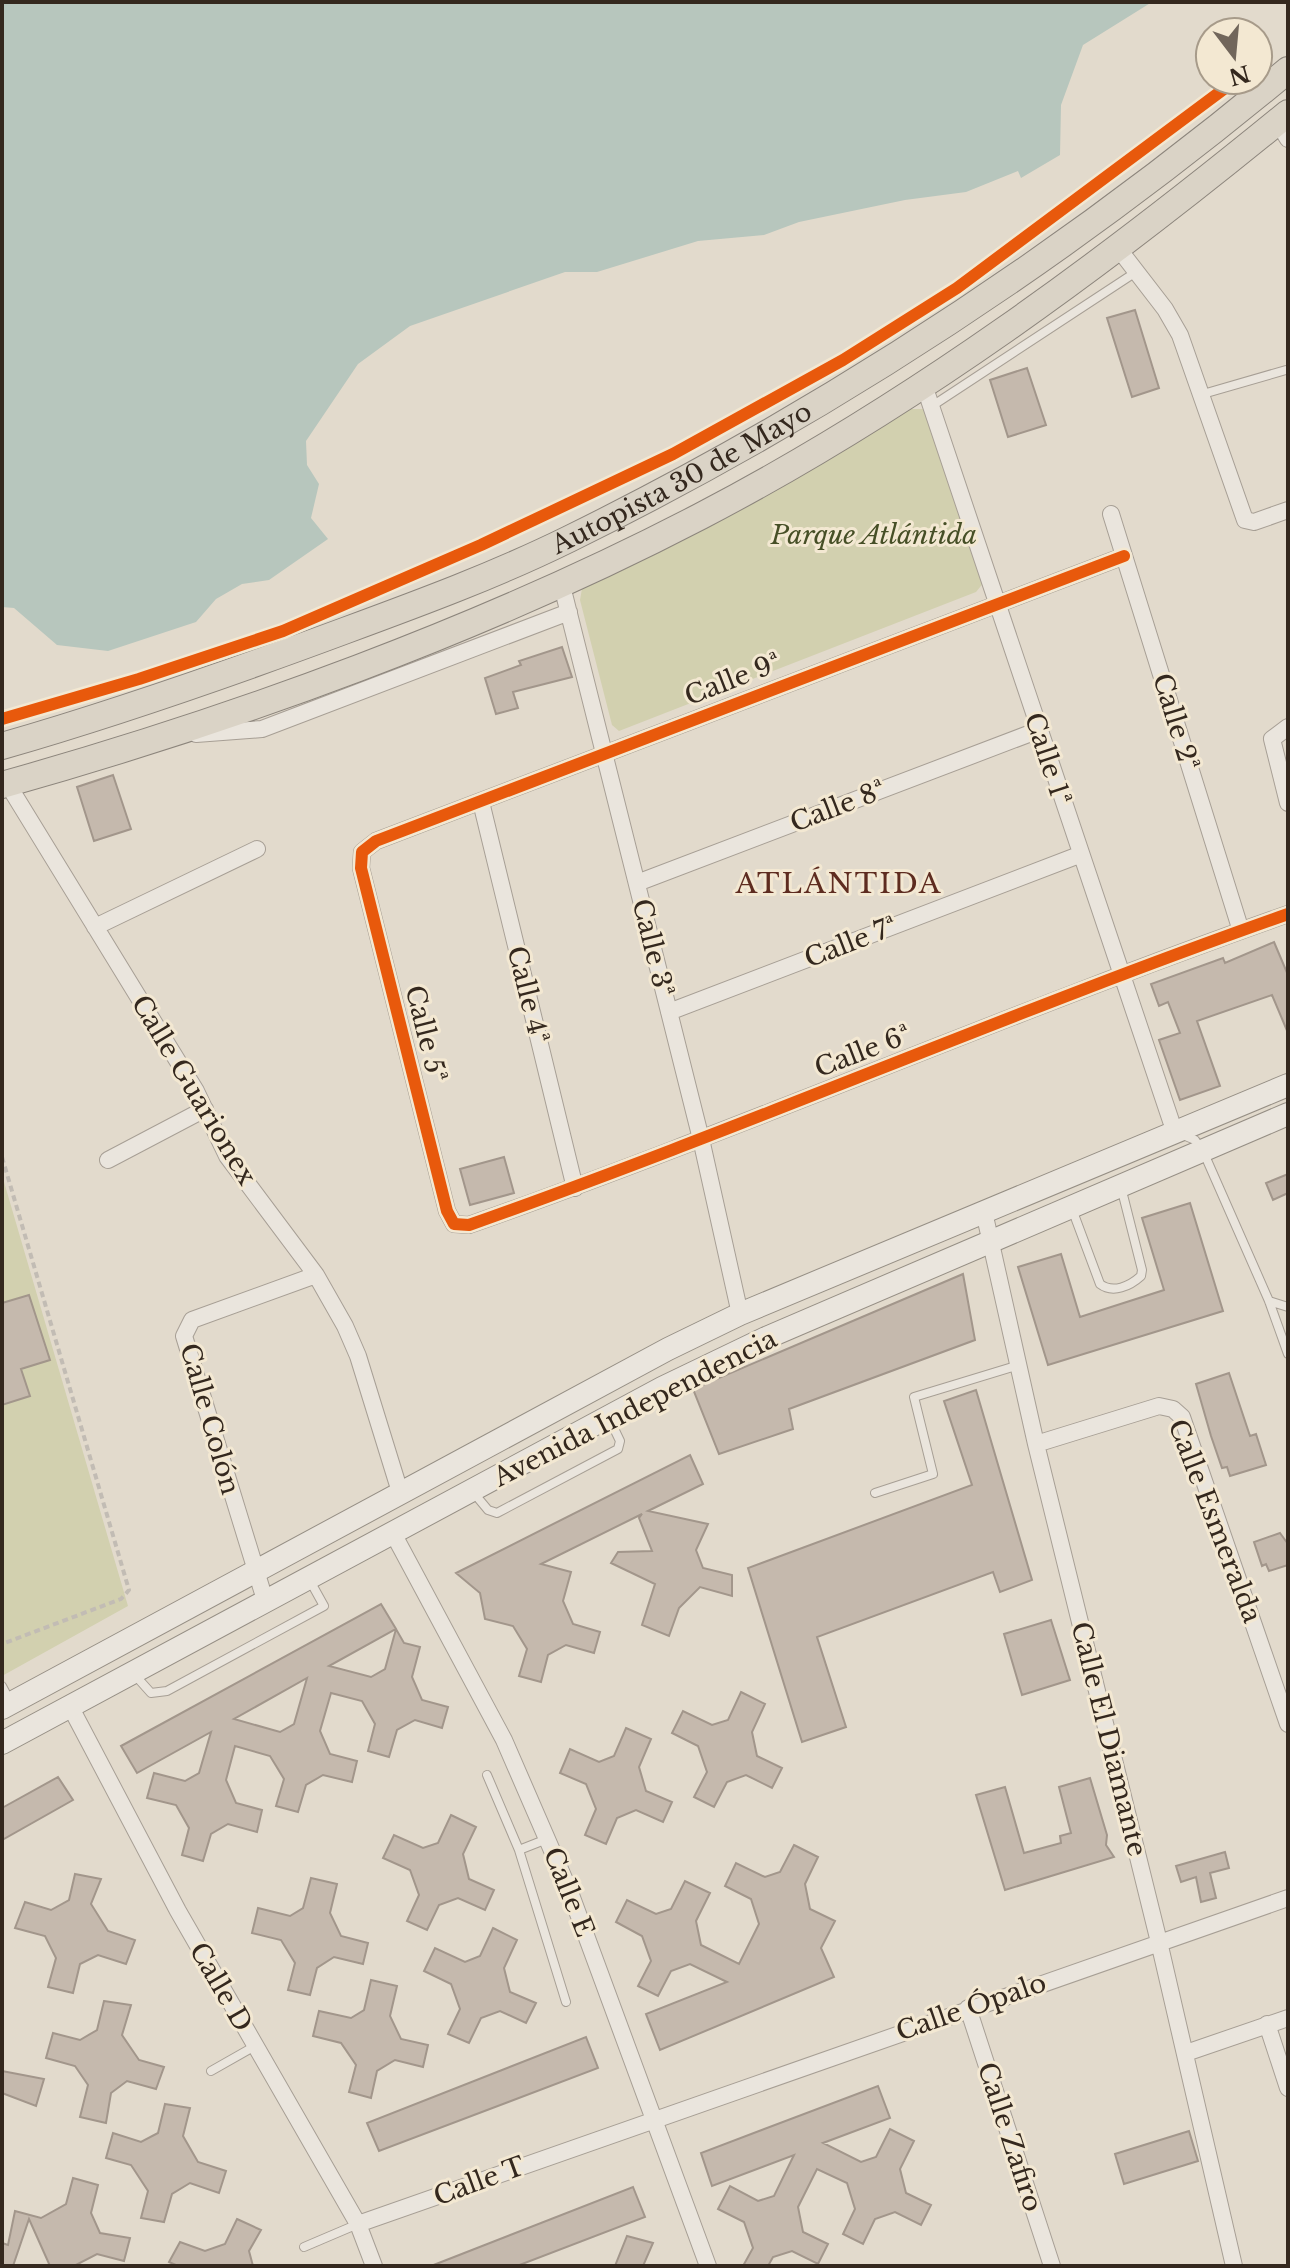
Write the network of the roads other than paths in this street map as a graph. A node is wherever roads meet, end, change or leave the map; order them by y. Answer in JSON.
{"nodes":[{"id":1,"x":1288,"y":70,"type":"edge"},
{"id":2,"x":1284,"y":124,"type":"edge"},
{"id":3,"x":1118,"y":248,"type":"junction"},
{"id":4,"x":1136,"y":272,"type":"junction"},
{"id":5,"x":1286,"y":370,"type":"edge"},
{"id":6,"x":1203,"y":394,"type":"junction"},
{"id":7,"x":927,"y":396,"type":"junction"},
{"id":8,"x":1288,"y":510,"type":"edge"},
{"id":9,"x":1111,"y":514,"type":"dead end"},
{"id":10,"x":1124,"y":556,"type":"junction"},
{"id":11,"x":561,"y":582,"type":"junction"},
{"id":12,"x":999,"y":603,"type":"junction"},
{"id":13,"x":569,"y":612,"type":"junction"},
{"id":14,"x":1288,"y":727,"type":"edge"},
{"id":15,"x":1039,"y":730,"type":"junction"},
{"id":16,"x":162,"y":736,"type":"junction"},
{"id":17,"x":2,"y":746,"type":"edge"},
{"id":18,"x":604,"y":752,"type":"junction"},
{"id":19,"x":4,"y":784,"type":"edge"},
{"id":20,"x":481,"y":802,"type":"junction"},
{"id":21,"x":1288,"y":803,"type":"edge"},
{"id":22,"x":257,"y":849,"type":"dead end"},
{"id":23,"x":362,"y":852,"type":"joint"},
{"id":24,"x":1079,"y":855,"type":"junction"},
{"id":25,"x":637,"y":883,"type":"junction"},
{"id":26,"x":1288,"y":914,"type":"edge"},
{"id":27,"x":95,"y":927,"type":"junction"},
{"id":28,"x":1241,"y":931,"type":"junction"},
{"id":29,"x":1119,"y":975,"type":"junction"},
{"id":30,"x":669,"y":1012,"type":"junction"},
{"id":31,"x":1288,"y":1085,"type":"edge"},
{"id":32,"x":205,"y":1109,"type":"junction"},
{"id":33,"x":1288,"y":1114,"type":"edge"},
{"id":34,"x":1175,"y":1133,"type":"junction"},
{"id":35,"x":701,"y":1139,"type":"junction"},
{"id":36,"x":1203,"y":1151,"type":"junction"},
{"id":37,"x":108,"y":1160,"type":"dead end"},
{"id":38,"x":1120,"y":1187,"type":"junction"},
{"id":39,"x":575,"y":1188,"type":"junction"},
{"id":40,"x":1071,"y":1208,"type":"junction"},
{"id":41,"x":984,"y":1212,"type":"junction"},
{"id":42,"x":454,"y":1224,"type":"joint"},
{"id":43,"x":992,"y":1241,"type":"junction"},
{"id":44,"x":316,"y":1275,"type":"junction"},
{"id":45,"x":1269,"y":1301,"type":"junction"},
{"id":46,"x":1288,"y":1307,"type":"edge"},
{"id":47,"x":740,"y":1314,"type":"junction"},
{"id":48,"x":1288,"y":1354,"type":"edge"},
{"id":49,"x":1020,"y":1364,"type":"junction"},
{"id":50,"x":609,"y":1417,"type":"junction"},
{"id":51,"x":1036,"y":1444,"type":"junction"},
{"id":52,"x":400,"y":1492,"type":"junction"},
{"id":53,"x":473,"y":1492,"type":"junction"},
{"id":54,"x":875,"y":1493,"type":"dead end"},
{"id":55,"x":394,"y":1535,"type":"junction"},
{"id":56,"x":254,"y":1571,"type":"junction"},
{"id":57,"x":308,"y":1578,"type":"junction"},
{"id":58,"x":265,"y":1600,"type":"junction"},
{"id":59,"x":133,"y":1674,"type":"junction"},
{"id":60,"x":5,"y":1699,"type":"edge"},
{"id":61,"x":70,"y":1706,"type":"junction"},
{"id":62,"x":1288,"y":1724,"type":"edge"},
{"id":63,"x":2,"y":1743,"type":"edge"},
{"id":64,"x":487,"y":1775,"type":"dead end"},
{"id":65,"x":547,"y":1839,"type":"junction"},
{"id":66,"x":519,"y":1850,"type":"junction"},
{"id":67,"x":1288,"y":1898,"type":"edge"},
{"id":68,"x":1159,"y":1942,"type":"junction"},
{"id":69,"x":566,"y":2002,"type":"dead end"},
{"id":70,"x":968,"y":2008,"type":"junction"},
{"id":71,"x":1288,"y":2018,"type":"edge"},
{"id":72,"x":1267,"y":2024,"type":"junction"},
{"id":73,"x":255,"y":2046,"type":"junction"},
{"id":74,"x":1186,"y":2053,"type":"junction"},
{"id":75,"x":211,"y":2071,"type":"dead end"},
{"id":76,"x":1288,"y":2088,"type":"edge"},
{"id":77,"x":654,"y":2119,"type":"junction"},
{"id":78,"x":358,"y":2224,"type":"junction"},
{"id":79,"x":304,"y":2247,"type":"dead end"},
{"id":80,"x":374,"y":2266,"type":"edge"},
{"id":81,"x":708,"y":2266,"type":"edge"},
{"id":82,"x":1052,"y":2266,"type":"edge"},
{"id":83,"x":1234,"y":2266,"type":"edge"}],
"edges":[{"from":1,"to":17,"type":"highway","name":"Autopista 30 de Mayo"},
{"from":2,"to":3,"type":"highway","name":"Autopista 30 de Mayo"},
{"from":3,"to":4,"type":"street"},
{"from":3,"to":7,"type":"highway","name":"Autopista 30 de Mayo"},
{"from":4,"to":6,"type":"street"},
{"from":4,"to":7,"type":"lane"},
{"from":5,"to":6,"type":"lane"},
{"from":6,"to":8,"type":"street"},
{"from":7,"to":11,"type":"highway","name":"Autopista 30 de Mayo"},
{"from":7,"to":12,"type":"street","name":"Calle 1ª"},
{"from":9,"to":10,"type":"street","name":"Calle 2ª"},
{"from":10,"to":12,"type":"street","name":"Calle 9ª"},
{"from":10,"to":28,"type":"street","name":"Calle 2ª"},
{"from":11,"to":13,"type":"street","name":"Calle 3ª"},
{"from":11,"to":16,"type":"highway","name":"Autopista 30 de Mayo"},
{"from":12,"to":15,"type":"street","name":"Calle 1ª"},
{"from":12,"to":18,"type":"street","name":"Calle 9ª"},
{"from":13,"to":16,"type":"street"},
{"from":13,"to":18,"type":"street","name":"Calle 3ª"},
{"from":14,"to":21,"type":"street"},
{"from":15,"to":24,"type":"street","name":"Calle 1ª"},
{"from":15,"to":25,"type":"street","name":"Calle 8ª"},
{"from":16,"to":19,"type":"highway","name":"Autopista 30 de Mayo"},
{"from":18,"to":20,"type":"street","name":"Calle 9ª"},
{"from":18,"to":25,"type":"street","name":"Calle 3ª"},
{"from":19,"to":27,"type":"street","name":"Calle Guarionex"},
{"from":20,"to":23,"type":"street","name":"Calle 9ª"},
{"from":20,"to":39,"type":"street","name":"Calle 4ª"},
{"from":22,"to":27,"type":"street"},
{"from":23,"to":42,"type":"street","name":"Calle 5ª"},
{"from":24,"to":29,"type":"street","name":"Calle 1ª"},
{"from":24,"to":30,"type":"street","name":"Calle 7ª"},
{"from":25,"to":30,"type":"street","name":"Calle 3ª"},
{"from":26,"to":28,"type":"street","name":"Calle 6ª"},
{"from":27,"to":32,"type":"street","name":"Calle Guarionex"},
{"from":28,"to":29,"type":"street","name":"Calle 6ª"},
{"from":29,"to":34,"type":"street","name":"Calle 1ª"},
{"from":29,"to":35,"type":"street","name":"Calle 6ª"},
{"from":30,"to":35,"type":"street","name":"Calle 3ª"},
{"from":31,"to":34,"type":"main road","name":"Avenida Independencia"},
{"from":32,"to":37,"type":"street"},
{"from":32,"to":44,"type":"street","name":"Calle Guarionex"},
{"from":33,"to":36,"type":"main road","name":"Avenida Independencia"},
{"from":34,"to":36,"type":"lane"},
{"from":34,"to":41,"type":"main road","name":"Avenida Independencia"},
{"from":35,"to":39,"type":"street","name":"Calle 6ª"},
{"from":35,"to":47,"type":"street","name":"Calle 3ª"},
{"from":36,"to":38,"type":"main road","name":"Avenida Independencia"},
{"from":36,"to":45,"type":"lane"},
{"from":38,"to":40,"type":"main road","name":"Avenida Independencia"},
{"from":38,"to":40,"type":"lane"},
{"from":39,"to":42,"type":"street","name":"Calle 6ª"},
{"from":40,"to":43,"type":"main road","name":"Avenida Independencia"},
{"from":41,"to":43,"type":"street","name":"Calle El Diamante"},
{"from":41,"to":47,"type":"main road","name":"Avenida Independencia"},
{"from":43,"to":49,"type":"street","name":"Calle El Diamante"},
{"from":43,"to":50,"type":"main road","name":"Avenida Independencia"},
{"from":44,"to":52,"type":"street","name":"Calle Guarionex"},
{"from":44,"to":56,"type":"street","name":"Calle Colón"},
{"from":45,"to":46,"type":"lane"},
{"from":45,"to":48,"type":"lane"},
{"from":47,"to":52,"type":"main road","name":"Avenida Independencia"},
{"from":49,"to":51,"type":"street","name":"Calle El Diamante"},
{"from":49,"to":54,"type":"lane"},
{"from":50,"to":53,"type":"main road","name":"Avenida Independencia"},
{"from":50,"to":53,"type":"lane"},
{"from":51,"to":62,"type":"street","name":"Calle Esmeralda"},
{"from":51,"to":68,"type":"street","name":"Calle El Diamante"},
{"from":52,"to":56,"type":"main road","name":"Avenida Independencia"},
{"from":53,"to":55,"type":"main road","name":"Avenida Independencia"},
{"from":55,"to":57,"type":"main road","name":"Avenida Independencia"},
{"from":55,"to":65,"type":"street","name":"Calle E"},
{"from":56,"to":58,"type":"street","name":"Calle Colón"},
{"from":56,"to":60,"type":"main road","name":"Avenida Independencia"},
{"from":57,"to":58,"type":"main road","name":"Avenida Independencia"},
{"from":57,"to":59,"type":"lane"},
{"from":58,"to":59,"type":"main road","name":"Avenida Independencia"},
{"from":59,"to":61,"type":"main road","name":"Avenida Independencia"},
{"from":61,"to":63,"type":"main road","name":"Avenida Independencia"},
{"from":61,"to":73,"type":"street","name":"Calle D"},
{"from":64,"to":66,"type":"lane"},
{"from":65,"to":66,"type":"lane"},
{"from":65,"to":77,"type":"street","name":"Calle E"},
{"from":66,"to":69,"type":"lane"},
{"from":67,"to":68,"type":"street","name":"Calle Ópalo"},
{"from":68,"to":70,"type":"street","name":"Calle Ópalo"},
{"from":68,"to":74,"type":"street","name":"Calle El Diamante"},
{"from":70,"to":77,"type":"street","name":"Calle Ópalo"},
{"from":70,"to":82,"type":"street","name":"Calle Zafiro"},
{"from":71,"to":72,"type":"street"},
{"from":72,"to":74,"type":"street"},
{"from":72,"to":76,"type":"street"},
{"from":73,"to":75,"type":"lane"},
{"from":73,"to":78,"type":"street","name":"Calle D"},
{"from":74,"to":83,"type":"street","name":"Calle El Diamante"},
{"from":77,"to":78,"type":"street","name":"Calle T"},
{"from":77,"to":81,"type":"street","name":"Calle E"},
{"from":78,"to":79,"type":"lane","name":"Calle T"},
{"from":78,"to":80,"type":"street","name":"Calle D"}]}
